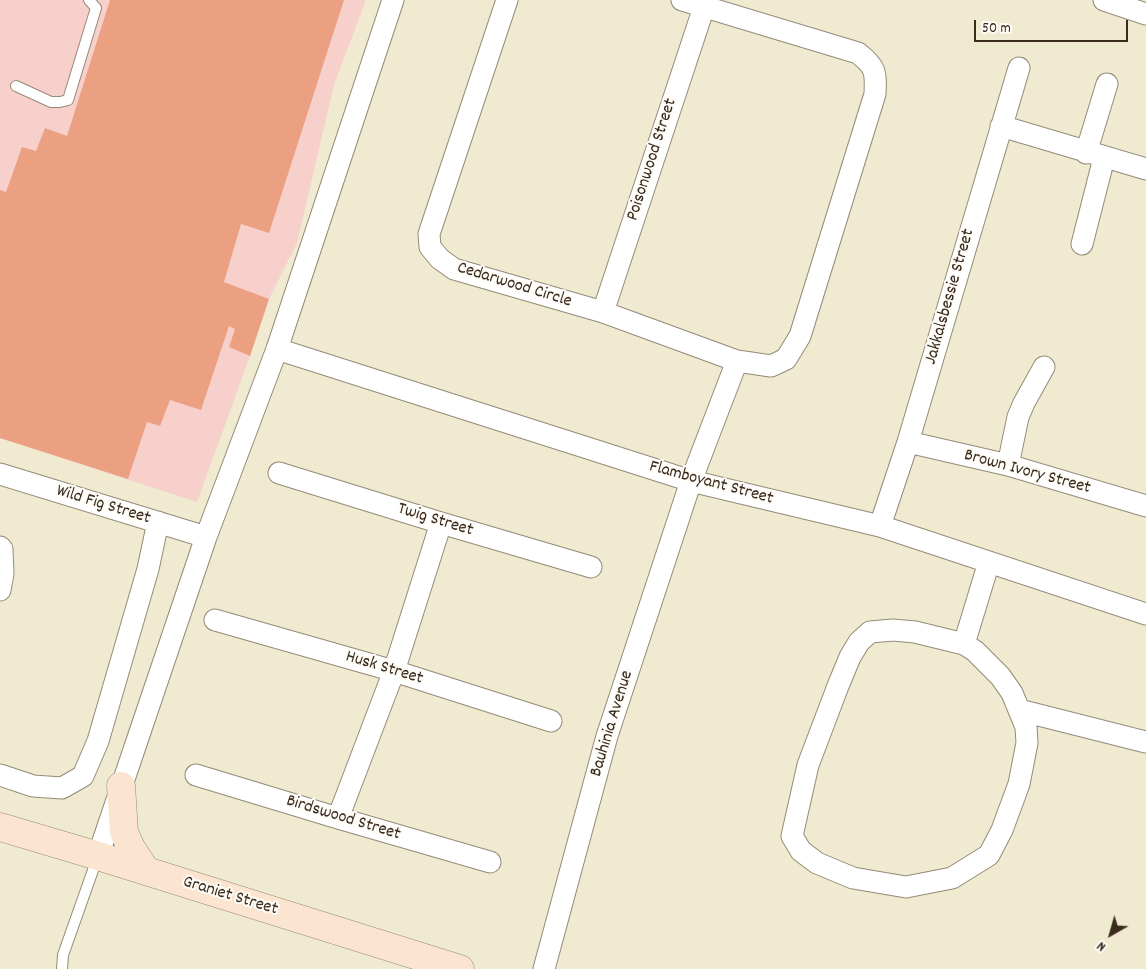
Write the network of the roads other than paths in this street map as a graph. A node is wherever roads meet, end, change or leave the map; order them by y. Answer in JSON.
{"nodes":[{"id":1,"x":89,"y":0,"type":"edge"},
{"id":2,"x":393,"y":0,"type":"edge"},
{"id":3,"x":507,"y":0,"type":"edge"},
{"id":4,"x":682,"y":0,"type":"edge"},
{"id":5,"x":1104,"y":0,"type":"edge"},
{"id":6,"x":704,"y":7,"type":"junction"},
{"id":7,"x":1146,"y":14,"type":"edge"},
{"id":8,"x":1019,"y":68,"type":"dead end"},
{"id":9,"x":1107,"y":84,"type":"dead end"},
{"id":10,"x":16,"y":86,"type":"dead end"},
{"id":11,"x":1001,"y":126,"type":"junction"},
{"id":12,"x":1095,"y":155,"type":"junction"},
{"id":13,"x":1146,"y":169,"type":"edge"},
{"id":14,"x":1082,"y":244,"type":"dead end"},
{"id":15,"x":603,"y":312,"type":"junction"},
{"id":16,"x":277,"y":349,"type":"junction"},
{"id":17,"x":737,"y":361,"type":"junction"},
{"id":18,"x":1044,"y":367,"type":"dead end"},
{"id":19,"x":908,"y":442,"type":"junction"},
{"id":20,"x":1008,"y":466,"type":"junction"},
{"id":21,"x":279,"y":473,"type":"dead end"},
{"id":22,"x":0,"y":474,"type":"edge"},
{"id":23,"x":690,"y":481,"type":"junction"},
{"id":24,"x":1146,"y":506,"type":"edge"},
{"id":25,"x":158,"y":522,"type":"junction"},
{"id":26,"x":441,"y":523,"type":"junction"},
{"id":27,"x":880,"y":526,"type":"junction"},
{"id":28,"x":206,"y":537,"type":"junction"},
{"id":29,"x":0,"y":547,"type":"edge"},
{"id":30,"x":990,"y":562,"type":"junction"},
{"id":31,"x":591,"y":567,"type":"dead end"},
{"id":32,"x":0,"y":590,"type":"edge"},
{"id":33,"x":1146,"y":614,"type":"edge"},
{"id":34,"x":215,"y":620,"type":"dead end"},
{"id":35,"x":964,"y":644,"type":"junction"},
{"id":36,"x":394,"y":671,"type":"junction"},
{"id":37,"x":1019,"y":710,"type":"junction"},
{"id":38,"x":551,"y":721,"type":"dead end"},
{"id":39,"x":1146,"y":742,"type":"edge"},
{"id":40,"x":0,"y":775,"type":"edge"},
{"id":41,"x":196,"y":775,"type":"dead end"},
{"id":42,"x":122,"y":786,"type":"junction"},
{"id":43,"x":338,"y":818,"type":"junction"},
{"id":44,"x":0,"y":827,"type":"edge"},
{"id":45,"x":98,"y":856,"type":"junction"},
{"id":46,"x":490,"y":862,"type":"dead end"},
{"id":47,"x":146,"y":871,"type":"junction"},
{"id":48,"x":62,"y":969,"type":"edge"},
{"id":49,"x":460,"y":969,"type":"edge"},
{"id":50,"x":544,"y":969,"type":"edge"}],
"edges":[{"from":1,"to":10,"type":"lane"},
{"from":2,"to":16,"type":"street"},
{"from":3,"to":15,"type":"street","name":"Cedarwood Circle"},
{"from":4,"to":6,"type":"street","name":"Cedarwood Circle"},
{"from":5,"to":7,"type":"street"},
{"from":6,"to":15,"type":"street","name":"Poisonwood Street"},
{"from":6,"to":17,"type":"street","name":"Cedarwood Circle"},
{"from":8,"to":11,"type":"street","name":"Jakkalsbessie Street"},
{"from":9,"to":12,"type":"street"},
{"from":11,"to":12,"type":"street"},
{"from":11,"to":19,"type":"street","name":"Jakkalsbessie Street"},
{"from":12,"to":13,"type":"street"},
{"from":12,"to":14,"type":"street"},
{"from":15,"to":17,"type":"street","name":"Cedarwood Circle"},
{"from":16,"to":23,"type":"street","name":"Flamboyant Street"},
{"from":16,"to":28,"type":"street"},
{"from":17,"to":23,"type":"street"},
{"from":18,"to":20,"type":"street"},
{"from":19,"to":20,"type":"street","name":"Brown Ivory Street"},
{"from":19,"to":27,"type":"street","name":"Jakkalsbessie Street"},
{"from":20,"to":24,"type":"street","name":"Brown Ivory Street"},
{"from":21,"to":26,"type":"street","name":"Twig Street"},
{"from":22,"to":25,"type":"street","name":"Wild Fig Street"},
{"from":23,"to":27,"type":"street","name":"Flamboyant Street"},
{"from":23,"to":50,"type":"street","name":"Bauhinia Avenue"},
{"from":25,"to":28,"type":"street","name":"Wild Fig Street"},
{"from":25,"to":40,"type":"street"},
{"from":26,"to":31,"type":"street","name":"Twig Street"},
{"from":26,"to":36,"type":"street"},
{"from":27,"to":30,"type":"street","name":"Flamboyant Street"},
{"from":28,"to":42,"type":"street"},
{"from":29,"to":32,"type":"street"},
{"from":30,"to":33,"type":"street","name":"Flamboyant Street"},
{"from":30,"to":35,"type":"street"},
{"from":34,"to":36,"type":"street","name":"Husk Street"},
{"from":35,"to":37,"type":"street"},
{"from":35,"to":37,"type":"street"},
{"from":36,"to":38,"type":"street","name":"Husk Street"},
{"from":36,"to":43,"type":"street"},
{"from":37,"to":39,"type":"street"},
{"from":41,"to":43,"type":"street","name":"Birdswood Street"},
{"from":42,"to":45,"type":"street"},
{"from":42,"to":47,"type":"street"},
{"from":43,"to":46,"type":"street","name":"Birdswood Street"},
{"from":44,"to":45,"type":"street","name":"Graniet Street"},
{"from":45,"to":47,"type":"street","name":"Graniet Street"},
{"from":45,"to":48,"type":"lane"},
{"from":47,"to":49,"type":"street","name":"Graniet Street"}]}
